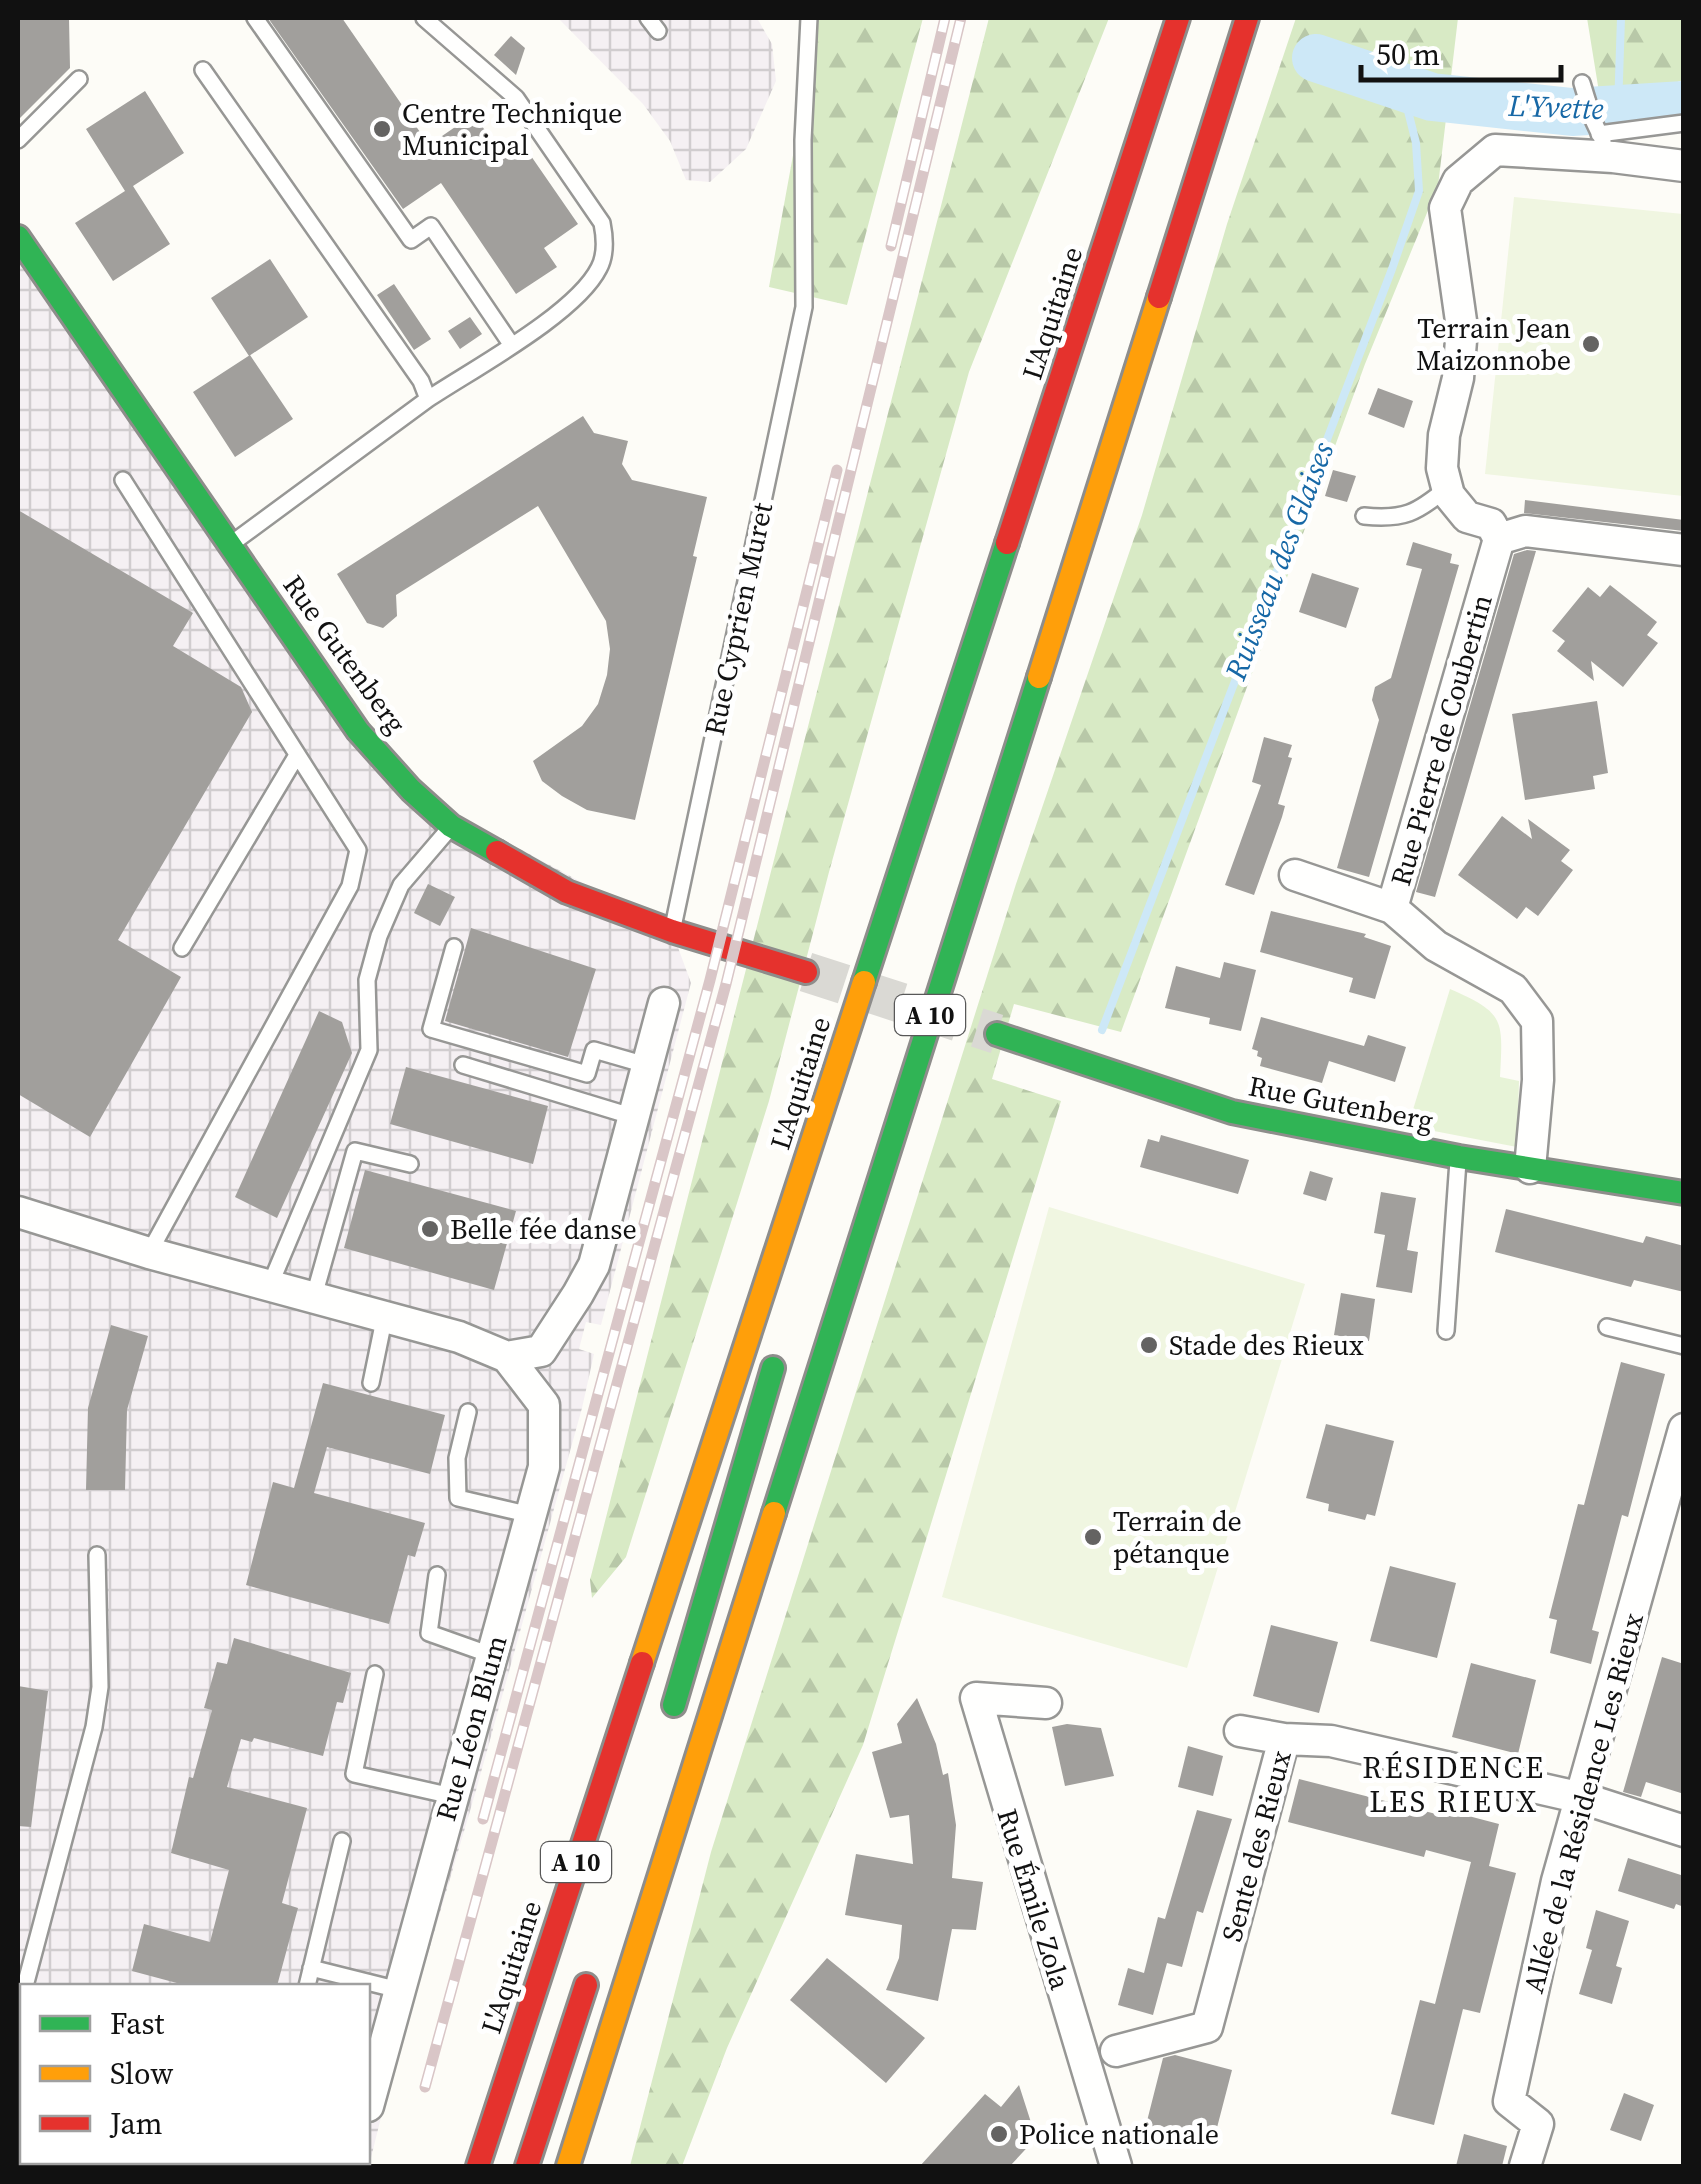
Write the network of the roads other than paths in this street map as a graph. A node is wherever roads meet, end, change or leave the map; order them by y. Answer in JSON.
{"nodes":[{"id":1,"x":255,"y":18,"type":"edge"},
{"id":2,"x":424,"y":18,"type":"edge"},
{"id":3,"x":809,"y":18,"type":"edge"},
{"id":4,"x":1178,"y":18,"type":"edge"},
{"id":5,"x":1247,"y":18,"type":"edge"},
{"id":6,"x":203,"y":70,"type":"dead end"},
{"id":7,"x":79,"y":79,"type":"dead end"},
{"id":8,"x":1583,"y":88,"type":"dead end"},
{"id":9,"x":1684,"y":123,"type":"edge"},
{"id":10,"x":1602,"y":137,"type":"junction"},
{"id":11,"x":18,"y":140,"type":"edge"},
{"id":12,"x":1684,"y":166,"type":"edge"},
{"id":13,"x":18,"y":237,"type":"edge"},
{"id":14,"x":512,"y":344,"type":"junction"},
{"id":15,"x":428,"y":399,"type":"junction"},
{"id":16,"x":122,"y":480,"type":"dead end"},
{"id":17,"x":1447,"y":488,"type":"junction"},
{"id":18,"x":1364,"y":516,"type":"dead end"},
{"id":19,"x":1499,"y":538,"type":"junction"},
{"id":20,"x":231,"y":544,"type":"junction"},
{"id":21,"x":1684,"y":550,"type":"edge"},
{"id":22,"x":298,"y":755,"type":"junction"},
{"id":23,"x":451,"y":826,"type":"junction"},
{"id":24,"x":1295,"y":875,"type":"dead end"},
{"id":25,"x":1392,"y":908,"type":"junction"},
{"id":26,"x":886,"y":916,"type":"junction"},
{"id":27,"x":672,"y":931,"type":"junction"},
{"id":28,"x":454,"y":946,"type":"dead end"},
{"id":29,"x":182,"y":948,"type":"dead end"},
{"id":30,"x":806,"y":972,"type":"tunnel mouth"},
{"id":31,"x":664,"y":1003,"type":"dead end"},
{"id":32,"x":997,"y":1034,"type":"tunnel mouth"},
{"id":33,"x":463,"y":1065,"type":"dead end"},
{"id":34,"x":646,"y":1065,"type":"junction"},
{"id":35,"x":632,"y":1116,"type":"junction"},
{"id":36,"x":837,"y":1139,"type":"dead end"},
{"id":37,"x":1459,"y":1157,"type":"junction"},
{"id":38,"x":410,"y":1164,"type":"dead end"},
{"id":39,"x":1530,"y":1168,"type":"junction"},
{"id":40,"x":1684,"y":1193,"type":"edge"},
{"id":41,"x":18,"y":1212,"type":"edge"},
{"id":42,"x":149,"y":1253,"type":"junction"},
{"id":43,"x":270,"y":1284,"type":"junction"},
{"id":44,"x":314,"y":1296,"type":"junction"},
{"id":45,"x":384,"y":1315,"type":"junction"},
{"id":46,"x":1607,"y":1327,"type":"dead end"},
{"id":47,"x":1446,"y":1331,"type":"dead end"},
{"id":48,"x":1684,"y":1346,"type":"edge"},
{"id":49,"x":778,"y":1349,"type":"dead end"},
{"id":50,"x":507,"y":1357,"type":"junction"},
{"id":51,"x":371,"y":1383,"type":"dead end"},
{"id":52,"x":468,"y":1412,"type":"dead end"},
{"id":53,"x":1684,"y":1429,"type":"edge"},
{"id":54,"x":531,"y":1515,"type":"junction"},
{"id":55,"x":97,"y":1555,"type":"dead end"},
{"id":56,"x":437,"y":1575,"type":"dead end"},
{"id":57,"x":492,"y":1655,"type":"junction"},
{"id":58,"x":376,"y":1674,"type":"dead end"},
{"id":59,"x":1046,"y":1703,"type":"dead end"},
{"id":60,"x":668,"y":1724,"type":"dead end"},
{"id":61,"x":1240,"y":1731,"type":"dead end"},
{"id":62,"x":1284,"y":1739,"type":"junction"},
{"id":63,"x":452,"y":1796,"type":"junction"},
{"id":64,"x":1582,"y":1798,"type":"junction"},
{"id":65,"x":1684,"y":1830,"type":"edge"},
{"id":66,"x":342,"y":1841,"type":"dead end"},
{"id":67,"x":596,"y":1954,"type":"dead end"},
{"id":68,"x":311,"y":1968,"type":"junction"},
{"id":69,"x":26,"y":1984,"type":"edge"},
{"id":70,"x":307,"y":1984,"type":"edge"},
{"id":71,"x":399,"y":1990,"type":"junction"},
{"id":72,"x":1116,"y":2051,"type":"dead end"},
{"id":73,"x":370,"y":2099,"type":"edge"},
{"id":74,"x":478,"y":2166,"type":"edge"},
{"id":75,"x":528,"y":2166,"type":"edge"},
{"id":76,"x":568,"y":2166,"type":"edge"},
{"id":77,"x":1116,"y":2166,"type":"edge"},
{"id":78,"x":1525,"y":2166,"type":"edge"}],
"edges":[{"from":1,"to":14,"type":"lane"},
{"from":2,"to":14,"type":"lane"},
{"from":3,"to":27,"type":"lane","name":"Rue Cyprien Muret"},
{"from":4,"to":26,"type":"main road","name":"L'Aquitaine","number":"A 10"},
{"from":5,"to":76,"type":"main road","number":"A 10"},
{"from":6,"to":15,"type":"lane"},
{"from":7,"to":11,"type":"lane"},
{"from":8,"to":10,"type":"lane"},
{"from":9,"to":10,"type":"lane"},
{"from":10,"to":12,"type":"street"},
{"from":10,"to":17,"type":"street"},
{"from":13,"to":20,"type":"main road","name":"Rue Gutenberg"},
{"from":14,"to":15,"type":"lane"},
{"from":15,"to":20,"type":"lane"},
{"from":16,"to":22,"type":"lane"},
{"from":17,"to":18,"type":"lane"},
{"from":17,"to":19,"type":"street"},
{"from":19,"to":21,"type":"street"},
{"from":19,"to":25,"type":"street","name":"Rue Pierre de Coubertin"},
{"from":20,"to":23,"type":"main road","name":"Rue Gutenberg"},
{"from":22,"to":29,"type":"lane"},
{"from":22,"to":42,"type":"lane"},
{"from":23,"to":27,"type":"main road","name":"Rue Gutenberg"},
{"from":23,"to":43,"type":"lane"},
{"from":24,"to":25,"type":"street"},
{"from":25,"to":39,"type":"street","name":"Rue Pierre de Coubertin"},
{"from":26,"to":36,"type":"main road"},
{"from":26,"to":74,"type":"main road","name":"L'Aquitaine","number":"A 10"},
{"from":27,"to":30,"type":"main road","name":"Rue Gutenberg"},
{"from":28,"to":34,"type":"lane"},
{"from":31,"to":34,"type":"street"},
{"from":32,"to":37,"type":"main road","name":"Rue Gutenberg"},
{"from":33,"to":35,"type":"lane"},
{"from":34,"to":35,"type":"street"},
{"from":35,"to":50,"type":"street"},
{"from":37,"to":39,"type":"main road","name":"Rue Gutenberg"},
{"from":37,"to":47,"type":"lane"},
{"from":38,"to":44,"type":"lane"},
{"from":39,"to":40,"type":"main road","name":"Rue Gutenberg"},
{"from":41,"to":42,"type":"street","name":"Rue Léon Blum"},
{"from":42,"to":43,"type":"street","name":"Rue Léon Blum"},
{"from":43,"to":44,"type":"street","name":"Rue Léon Blum"},
{"from":44,"to":45,"type":"street","name":"Rue Léon Blum"},
{"from":45,"to":50,"type":"street","name":"Rue Léon Blum"},
{"from":45,"to":51,"type":"lane"},
{"from":46,"to":48,"type":"lane"},
{"from":49,"to":60,"type":"main road"},
{"from":50,"to":54,"type":"street","name":"Rue Léon Blum"},
{"from":52,"to":54,"type":"lane"},
{"from":53,"to":64,"type":"street","name":"Allée de la Résidence Les Rieux"},
{"from":54,"to":57,"type":"street","name":"Rue Léon Blum"},
{"from":55,"to":69,"type":"lane"},
{"from":56,"to":57,"type":"lane"},
{"from":57,"to":63,"type":"street","name":"Rue Léon Blum"},
{"from":58,"to":63,"type":"lane"},
{"from":59,"to":77,"type":"street","name":"Rue Émile Zola"},
{"from":61,"to":62,"type":"street"},
{"from":62,"to":64,"type":"street","name":"Sente des Rieux"},
{"from":62,"to":72,"type":"street","name":"Sente des Rieux"},
{"from":63,"to":71,"type":"street","name":"Rue Léon Blum"},
{"from":64,"to":65,"type":"street","name":"Sente des Rieux"},
{"from":64,"to":78,"type":"street","name":"Allée de la Résidence Les Rieux"},
{"from":66,"to":68,"type":"lane"},
{"from":67,"to":75,"type":"main road"},
{"from":68,"to":70,"type":"lane"},
{"from":68,"to":71,"type":"lane"},
{"from":71,"to":73,"type":"street","name":"Rue Léon Blum"}]}
